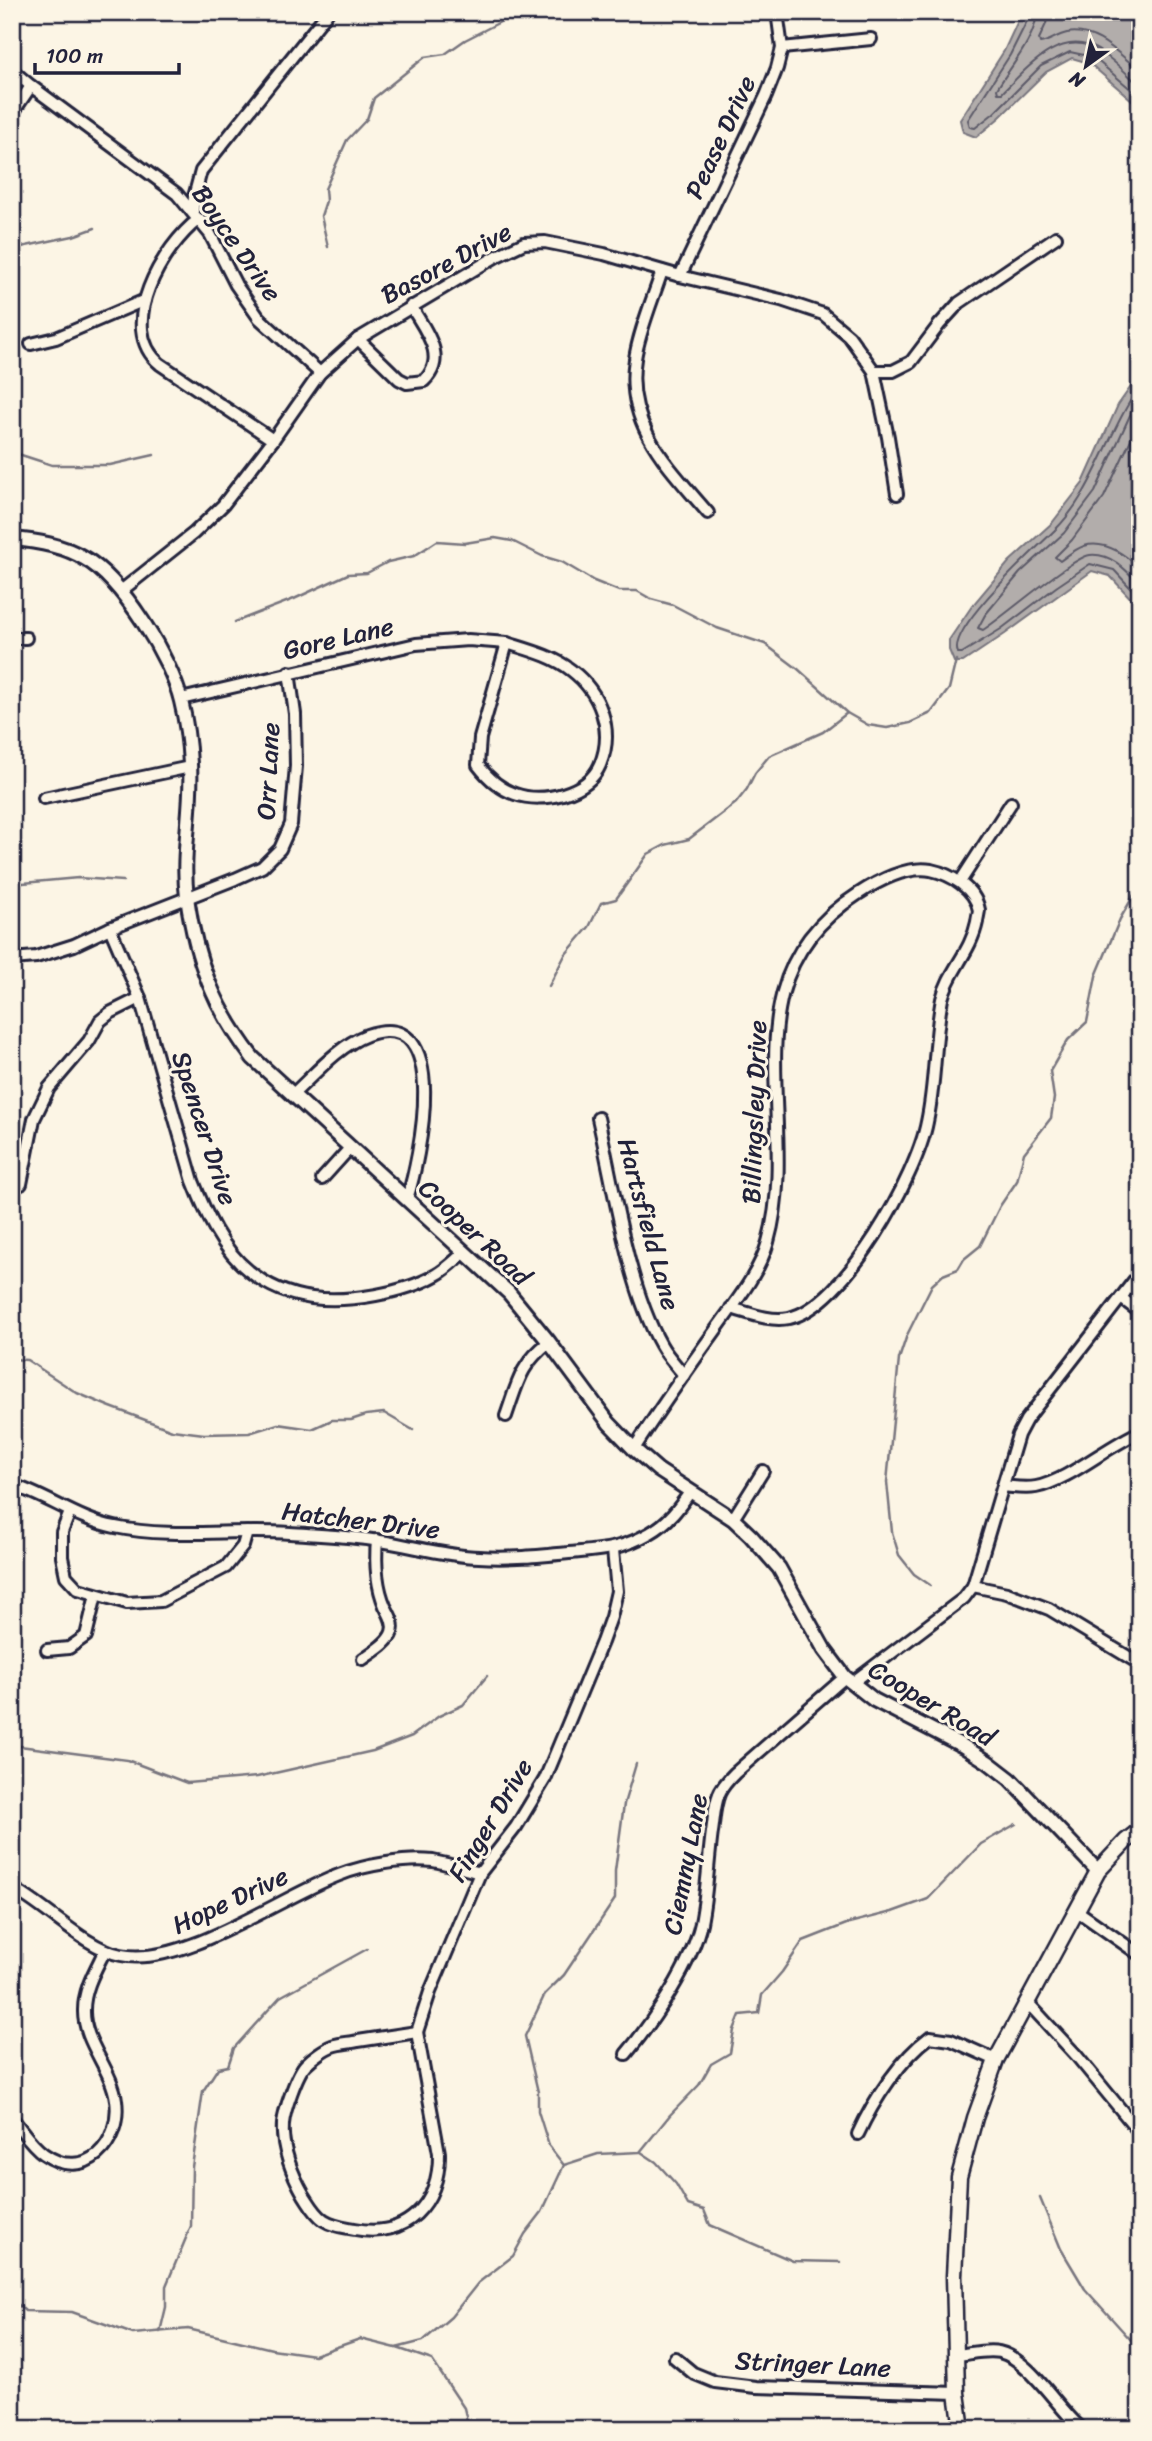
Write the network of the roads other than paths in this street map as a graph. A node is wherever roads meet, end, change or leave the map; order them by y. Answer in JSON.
{"nodes":[{"id":1,"x":328,"y":12,"type":"edge"},
{"id":2,"x":777,"y":12,"type":"edge"},
{"id":3,"x":871,"y":39,"type":"dead end"},
{"id":4,"x":782,"y":48,"type":"junction"},
{"id":5,"x":12,"y":69,"type":"edge"},
{"id":6,"x":31,"y":86,"type":"junction"},
{"id":7,"x":12,"y":114,"type":"edge"},
{"id":8,"x":196,"y":215,"type":"junction"},
{"id":9,"x":1056,"y":237,"type":"dead end"},
{"id":10,"x":662,"y":271,"type":"junction"},
{"id":11,"x":680,"y":276,"type":"junction"},
{"id":12,"x":145,"y":300,"type":"junction"},
{"id":13,"x":411,"y":306,"type":"junction"},
{"id":14,"x":358,"y":339,"type":"junction"},
{"id":15,"x":31,"y":344,"type":"dead end"},
{"id":16,"x":874,"y":371,"type":"junction"},
{"id":17,"x":320,"y":373,"type":"junction"},
{"id":18,"x":273,"y":440,"type":"junction"},
{"id":19,"x":897,"y":494,"type":"dead end"},
{"id":20,"x":708,"y":513,"type":"dead end"},
{"id":21,"x":12,"y":539,"type":"edge"},
{"id":22,"x":121,"y":591,"type":"junction"},
{"id":23,"x":12,"y":638,"type":"edge"},
{"id":24,"x":26,"y":638,"type":"dead end"},
{"id":25,"x":507,"y":643,"type":"junction"},
{"id":26,"x":289,"y":672,"type":"junction"},
{"id":27,"x":181,"y":699,"type":"junction"},
{"id":28,"x":190,"y":767,"type":"junction"},
{"id":29,"x":44,"y":798,"type":"dead end"},
{"id":30,"x":1011,"y":803,"type":"dead end"},
{"id":31,"x":960,"y":882,"type":"junction"},
{"id":32,"x":187,"y":896,"type":"junction"},
{"id":33,"x":110,"y":928,"type":"junction"},
{"id":34,"x":12,"y":959,"type":"edge"},
{"id":35,"x":140,"y":998,"type":"junction"},
{"id":36,"x":292,"y":1095,"type":"junction"},
{"id":37,"x":598,"y":1118,"type":"dead end"},
{"id":38,"x":350,"y":1148,"type":"junction"},
{"id":39,"x":322,"y":1180,"type":"dead end"},
{"id":40,"x":21,"y":1184,"type":"dead end"},
{"id":41,"x":407,"y":1199,"type":"junction"},
{"id":42,"x":465,"y":1252,"type":"junction"},
{"id":43,"x":1140,"y":1273,"type":"edge"},
{"id":44,"x":1121,"y":1298,"type":"junction"},
{"id":45,"x":731,"y":1308,"type":"junction"},
{"id":46,"x":1140,"y":1312,"type":"edge"},
{"id":47,"x":550,"y":1342,"type":"junction"},
{"id":48,"x":684,"y":1375,"type":"junction"},
{"id":49,"x":506,"y":1416,"type":"dead end"},
{"id":50,"x":1140,"y":1432,"type":"edge"},
{"id":51,"x":634,"y":1449,"type":"junction"},
{"id":52,"x":763,"y":1471,"type":"dead end"},
{"id":53,"x":12,"y":1485,"type":"edge"},
{"id":54,"x":1003,"y":1486,"type":"junction"},
{"id":55,"x":690,"y":1492,"type":"junction"},
{"id":56,"x":70,"y":1512,"type":"junction"},
{"id":57,"x":733,"y":1519,"type":"junction"},
{"id":58,"x":247,"y":1532,"type":"junction"},
{"id":59,"x":377,"y":1540,"type":"junction"},
{"id":60,"x":613,"y":1550,"type":"junction"},
{"id":61,"x":972,"y":1586,"type":"junction"},
{"id":62,"x":96,"y":1595,"type":"junction"},
{"id":63,"x":47,"y":1650,"type":"dead end"},
{"id":64,"x":363,"y":1659,"type":"dead end"},
{"id":65,"x":1140,"y":1664,"type":"edge"},
{"id":66,"x":849,"y":1680,"type":"junction"},
{"id":67,"x":1140,"y":1830,"type":"edge"},
{"id":68,"x":1098,"y":1871,"type":"junction"},
{"id":69,"x":480,"y":1872,"type":"junction"},
{"id":70,"x":12,"y":1888,"type":"edge"},
{"id":71,"x":1076,"y":1910,"type":"junction"},
{"id":72,"x":105,"y":1950,"type":"junction"},
{"id":73,"x":1140,"y":1955,"type":"edge"},
{"id":74,"x":1028,"y":2003,"type":"junction"},
{"id":75,"x":417,"y":2032,"type":"junction"},
{"id":76,"x":626,"y":2054,"type":"dead end"},
{"id":77,"x":996,"y":2060,"type":"junction"},
{"id":78,"x":12,"y":2118,"type":"edge"},
{"id":79,"x":1140,"y":2133,"type":"edge"},
{"id":80,"x":858,"y":2134,"type":"dead end"},
{"id":81,"x":956,"y":2355,"type":"junction"},
{"id":82,"x":675,"y":2358,"type":"dead end"},
{"id":83,"x":957,"y":2393,"type":"junction"},
{"id":84,"x":962,"y":2429,"type":"edge"},
{"id":85,"x":1082,"y":2429,"type":"edge"}],
"edges":[{"from":1,"to":8,"type":"street"},
{"from":2,"to":4,"type":"street","name":"Pease Drive"},
{"from":3,"to":4,"type":"street"},
{"from":4,"to":11,"type":"street","name":"Pease Drive"},
{"from":5,"to":6,"type":"street","name":"Boyce Drive"},
{"from":6,"to":7,"type":"street"},
{"from":6,"to":8,"type":"street","name":"Boyce Drive"},
{"from":8,"to":12,"type":"street"},
{"from":8,"to":17,"type":"street","name":"Boyce Drive"},
{"from":9,"to":16,"type":"street"},
{"from":10,"to":11,"type":"street","name":"Basore Drive"},
{"from":10,"to":13,"type":"street","name":"Basore Drive"},
{"from":10,"to":20,"type":"street"},
{"from":11,"to":16,"type":"street","name":"Basore Drive"},
{"from":12,"to":15,"type":"street"},
{"from":12,"to":18,"type":"street"},
{"from":13,"to":14,"type":"street","name":"Basore Drive"},
{"from":13,"to":14,"type":"street"},
{"from":14,"to":17,"type":"street","name":"Basore Drive"},
{"from":16,"to":19,"type":"street","name":"Basore Drive"},
{"from":17,"to":18,"type":"street","name":"Basore Drive"},
{"from":18,"to":22,"type":"street","name":"Basore Drive"},
{"from":21,"to":22,"type":"street","name":"Cooper Road"},
{"from":22,"to":27,"type":"street","name":"Cooper Road"},
{"from":23,"to":24,"type":"street"},
{"from":25,"to":25,"type":"street","name":"Gore Lane"},
{"from":25,"to":26,"type":"street","name":"Gore Lane"},
{"from":26,"to":27,"type":"street","name":"Gore Lane"},
{"from":26,"to":32,"type":"street","name":"Orr Lane"},
{"from":27,"to":28,"type":"street","name":"Cooper Road"},
{"from":28,"to":29,"type":"street"},
{"from":28,"to":32,"type":"street","name":"Cooper Road"},
{"from":30,"to":31,"type":"street"},
{"from":31,"to":45,"type":"street"},
{"from":31,"to":45,"type":"street","name":"Billingsley Drive"},
{"from":32,"to":33,"type":"street","name":"Orr Lane"},
{"from":32,"to":36,"type":"street","name":"Cooper Road"},
{"from":33,"to":34,"type":"street","name":"Orr Lane"},
{"from":33,"to":35,"type":"street","name":"Spencer Drive"},
{"from":35,"to":40,"type":"street"},
{"from":35,"to":42,"type":"street","name":"Spencer Drive"},
{"from":36,"to":38,"type":"street","name":"Cooper Road"},
{"from":36,"to":41,"type":"street"},
{"from":37,"to":48,"type":"street","name":"Hartsfield Lane"},
{"from":38,"to":39,"type":"street"},
{"from":38,"to":41,"type":"street","name":"Cooper Road"},
{"from":41,"to":42,"type":"street","name":"Cooper Road"},
{"from":42,"to":47,"type":"street","name":"Cooper Road"},
{"from":43,"to":44,"type":"street"},
{"from":44,"to":46,"type":"street"},
{"from":44,"to":54,"type":"street"},
{"from":45,"to":48,"type":"street","name":"Billingsley Drive"},
{"from":47,"to":49,"type":"street"},
{"from":47,"to":51,"type":"street","name":"Cooper Road"},
{"from":48,"to":51,"type":"street","name":"Billingsley Drive"},
{"from":50,"to":54,"type":"street"},
{"from":51,"to":55,"type":"street","name":"Cooper Road"},
{"from":52,"to":57,"type":"street"},
{"from":53,"to":56,"type":"street","name":"Hatcher Drive"},
{"from":54,"to":61,"type":"street"},
{"from":55,"to":57,"type":"street","name":"Cooper Road"},
{"from":55,"to":60,"type":"street","name":"Hatcher Drive"},
{"from":56,"to":58,"type":"street","name":"Hatcher Drive"},
{"from":56,"to":62,"type":"street"},
{"from":57,"to":66,"type":"street","name":"Cooper Road"},
{"from":58,"to":59,"type":"street","name":"Hatcher Drive"},
{"from":58,"to":62,"type":"street"},
{"from":59,"to":60,"type":"street","name":"Hatcher Drive"},
{"from":59,"to":64,"type":"street"},
{"from":60,"to":69,"type":"street","name":"Finger Drive"},
{"from":61,"to":65,"type":"street"},
{"from":61,"to":66,"type":"street","name":"Ciemny Lane"},
{"from":62,"to":63,"type":"street"},
{"from":66,"to":68,"type":"street","name":"Cooper Road"},
{"from":66,"to":76,"type":"street","name":"Ciemny Lane"},
{"from":67,"to":68,"type":"main road"},
{"from":68,"to":71,"type":"main road"},
{"from":69,"to":72,"type":"street","name":"Hope Drive"},
{"from":69,"to":75,"type":"street","name":"Finger Drive"},
{"from":70,"to":72,"type":"street","name":"Hope Drive"},
{"from":71,"to":73,"type":"street"},
{"from":71,"to":74,"type":"main road"},
{"from":72,"to":78,"type":"street"},
{"from":74,"to":77,"type":"main road"},
{"from":74,"to":79,"type":"street"},
{"from":75,"to":75,"type":"street"},
{"from":77,"to":80,"type":"street"},
{"from":77,"to":81,"type":"main road"},
{"from":81,"to":83,"type":"main road"},
{"from":81,"to":85,"type":"street"},
{"from":82,"to":83,"type":"street","name":"Stringer Lane"},
{"from":83,"to":84,"type":"main road"}]}
